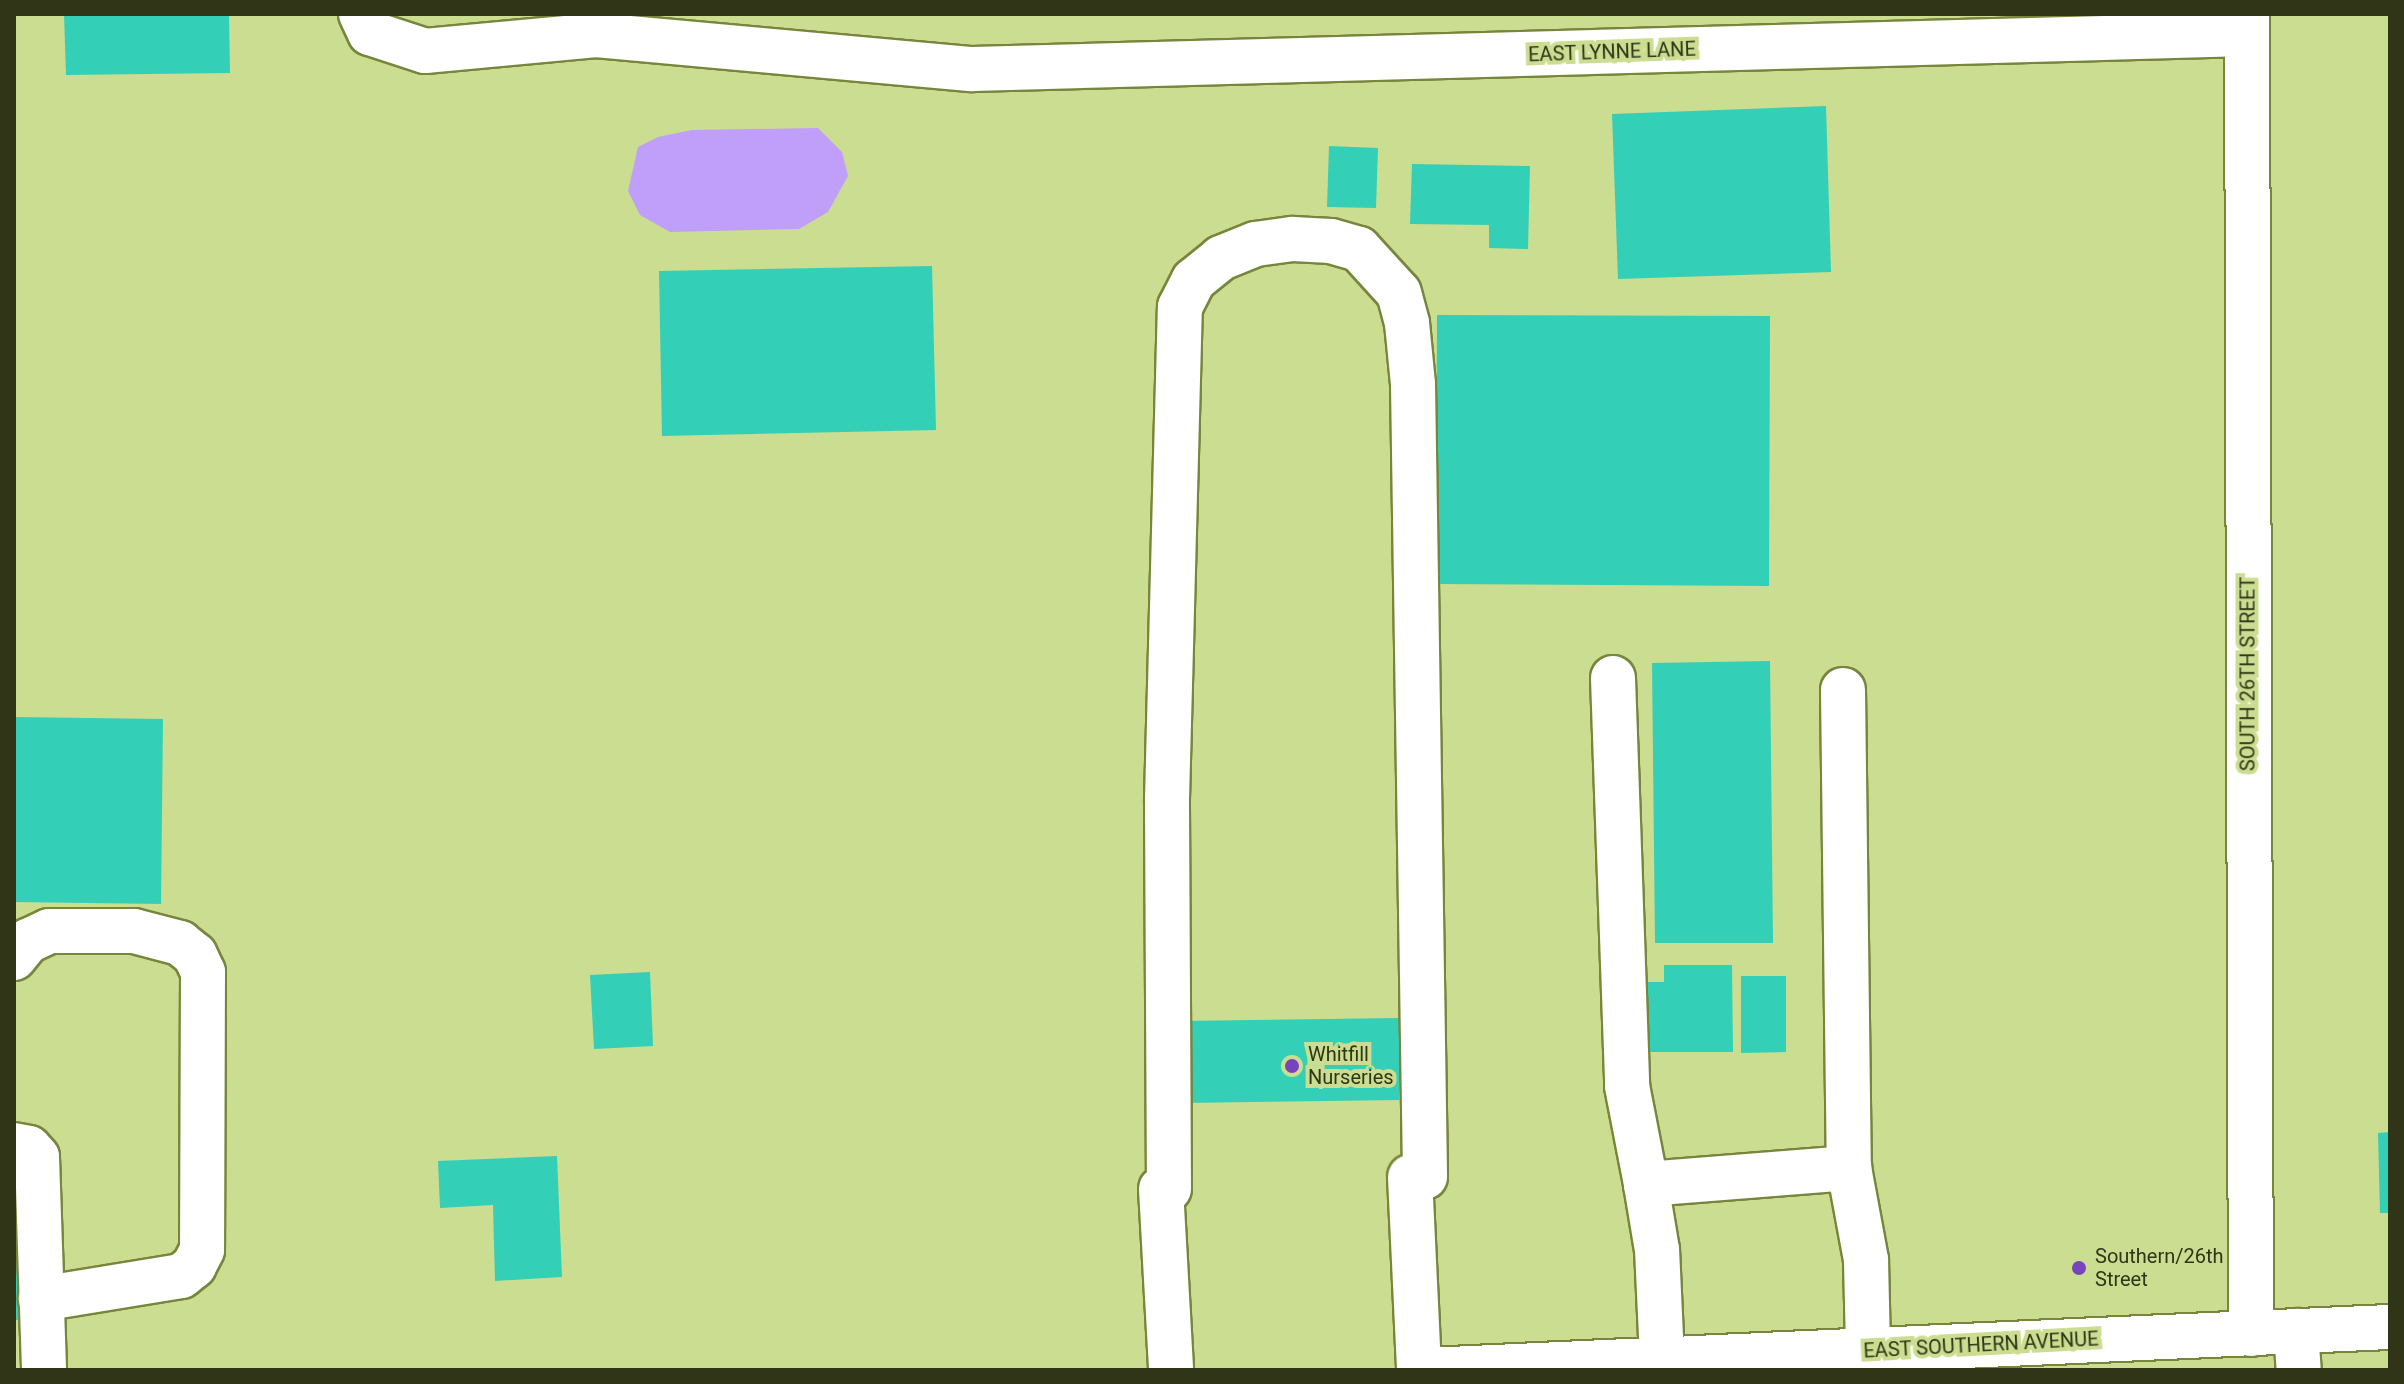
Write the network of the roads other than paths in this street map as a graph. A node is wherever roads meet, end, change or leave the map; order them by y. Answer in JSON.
{"nodes":[{"id":1,"x":361,"y":14,"type":"edge"},
{"id":2,"x":2247,"y":24,"type":"edge"},
{"id":3,"x":1613,"y":678,"type":"dead end"},
{"id":4,"x":1843,"y":690,"type":"dead end"},
{"id":5,"x":14,"y":958,"type":"edge"},
{"id":6,"x":14,"y":1145,"type":"edge"},
{"id":7,"x":1849,"y":1168,"type":"junction"},
{"id":8,"x":1646,"y":1184,"type":"junction"},
{"id":9,"x":41,"y":1299,"type":"junction"},
{"id":10,"x":2390,"y":1327,"type":"edge"},
{"id":11,"x":2251,"y":1334,"type":"junction"},
{"id":12,"x":2298,"y":1350,"type":"edge"},
{"id":13,"x":1868,"y":1351,"type":"junction"},
{"id":14,"x":1662,"y":1359,"type":"junction"},
{"id":15,"x":1606,"y":1366,"type":"edge"},
{"id":16,"x":44,"y":1370,"type":"edge"},
{"id":17,"x":1171,"y":1370,"type":"edge"},
{"id":18,"x":1419,"y":1370,"type":"edge"},
{"id":19,"x":1427,"y":1370,"type":"edge"}],
"edges":[{"from":1,"to":2,"type":"street","name":"EAST LYNNE LANE"},
{"from":2,"to":11,"type":"street","name":"SOUTH 26TH STREET"},
{"from":3,"to":8,"type":"street"},
{"from":4,"to":7,"type":"street"},
{"from":5,"to":9,"type":"street"},
{"from":6,"to":9,"type":"street"},
{"from":7,"to":8,"type":"street"},
{"from":7,"to":13,"type":"street"},
{"from":8,"to":14,"type":"street"},
{"from":9,"to":16,"type":"street"},
{"from":10,"to":12,"type":"street","name":"EAST SOUTHERN AVENUE"},
{"from":11,"to":12,"type":"street","name":"EAST SOUTHERN AVENUE"},
{"from":11,"to":13,"type":"street","name":"EAST SOUTHERN AVENUE"},
{"from":13,"to":14,"type":"street","name":"EAST SOUTHERN AVENUE"},
{"from":14,"to":15,"type":"street","name":"EAST SOUTHERN AVENUE"},
{"from":15,"to":19,"type":"street","name":"EAST SOUTHERN AVENUE"},
{"from":17,"to":18,"type":"street"}]}
